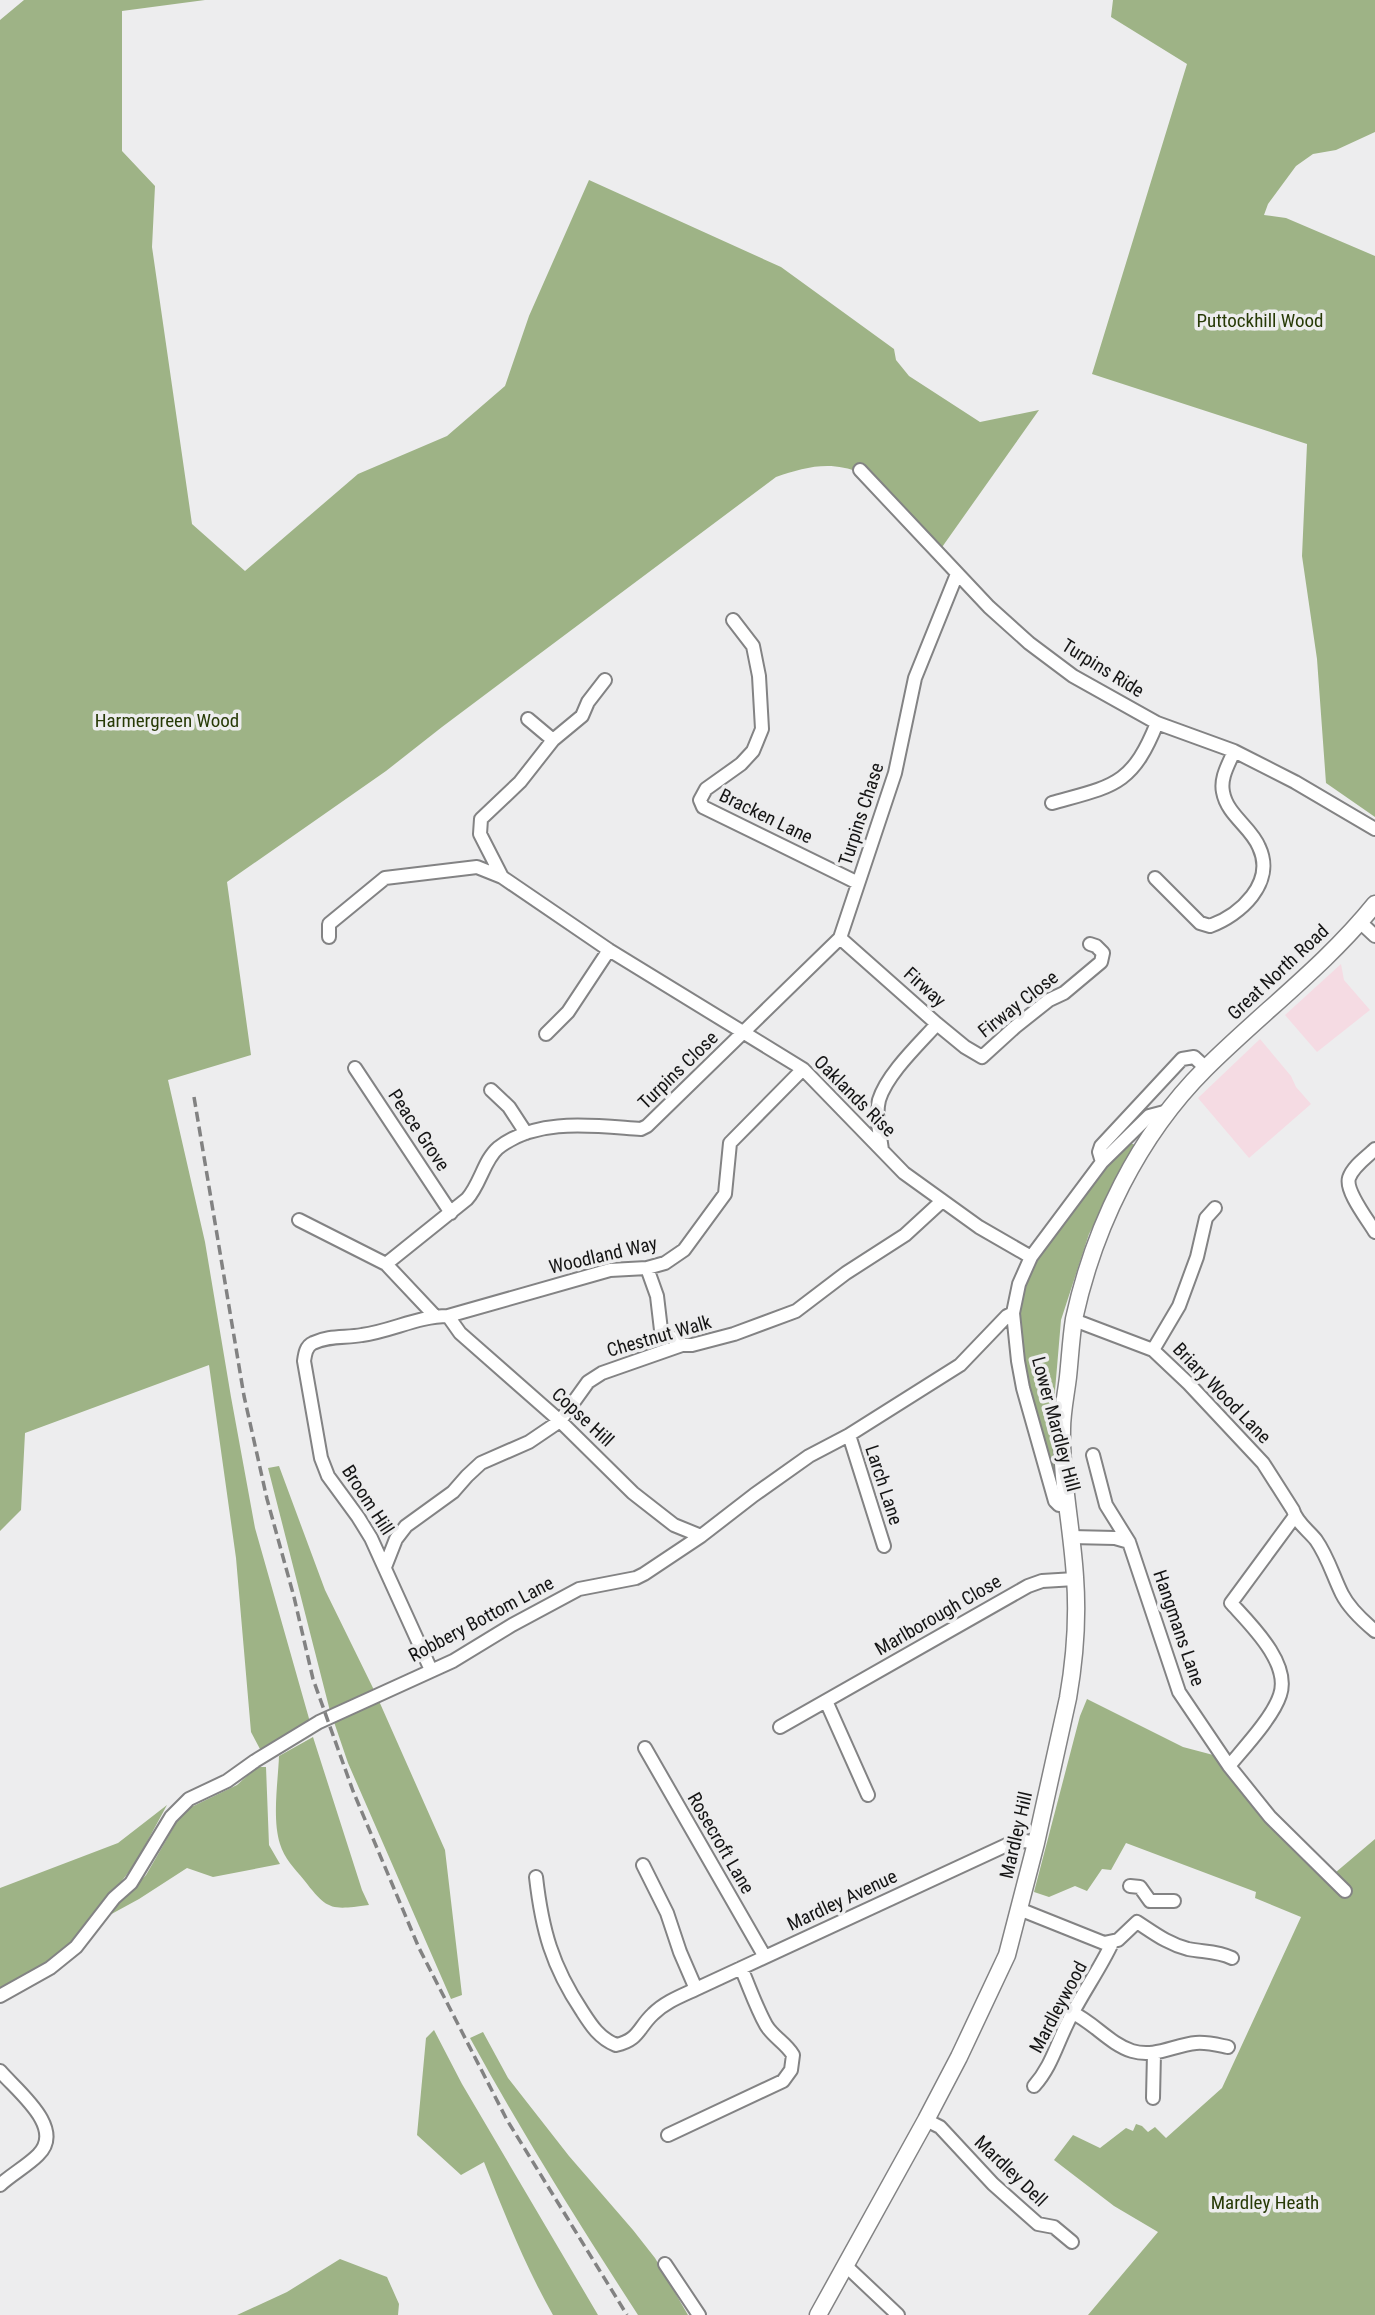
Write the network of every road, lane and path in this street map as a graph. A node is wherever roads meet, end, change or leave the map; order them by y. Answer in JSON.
{"nodes":[{"id":1,"x":860,"y":470,"type":"dead end"},
{"id":2,"x":957,"y":574,"type":"junction"},
{"id":3,"x":733,"y":620,"type":"dead end"},
{"id":4,"x":605,"y":680,"type":"dead end"},
{"id":5,"x":528,"y":719,"type":"dead end"},
{"id":6,"x":1157,"y":723,"type":"junction"},
{"id":7,"x":553,"y":740,"type":"junction"},
{"id":8,"x":1234,"y":751,"type":"junction"},
{"id":9,"x":1052,"y":803,"type":"dead end"},
{"id":10,"x":1375,"y":829,"type":"edge"},
{"id":11,"x":502,"y":877,"type":"junction"},
{"id":12,"x":1155,"y":878,"type":"dead end"},
{"id":13,"x":858,"y":883,"type":"junction"},
{"id":14,"x":1375,"y":904,"type":"edge"},
{"id":15,"x":1360,"y":922,"type":"junction"},
{"id":16,"x":1375,"y":936,"type":"edge"},
{"id":17,"x":329,"y":937,"type":"dead end"},
{"id":18,"x":840,"y":938,"type":"junction"},
{"id":19,"x":1090,"y":944,"type":"dead end"},
{"id":20,"x":609,"y":950,"type":"junction"},
{"id":21,"x":937,"y":1024,"type":"junction"},
{"id":22,"x":745,"y":1032,"type":"junction"},
{"id":23,"x":547,"y":1034,"type":"dead end"},
{"id":24,"x":355,"y":1068,"type":"dead end"},
{"id":25,"x":803,"y":1069,"type":"junction"},
{"id":26,"x":1206,"y":1069,"type":"junction"},
{"id":27,"x":491,"y":1090,"type":"dead end"},
{"id":28,"x":526,"y":1133,"type":"junction"},
{"id":29,"x":1140,"y":1136,"type":"junction"},
{"id":30,"x":1375,"y":1149,"type":"edge"},
{"id":31,"x":882,"y":1150,"type":"junction"},
{"id":32,"x":1102,"y":1162,"type":"junction"},
{"id":33,"x":942,"y":1201,"type":"junction"},
{"id":34,"x":1215,"y":1208,"type":"dead end"},
{"id":35,"x":451,"y":1213,"type":"junction"},
{"id":36,"x":299,"y":1220,"type":"dead end"},
{"id":37,"x":1375,"y":1232,"type":"edge"},
{"id":38,"x":1031,"y":1257,"type":"junction"},
{"id":39,"x":386,"y":1264,"type":"junction"},
{"id":40,"x":648,"y":1268,"type":"junction"},
{"id":41,"x":1013,"y":1313,"type":"junction"},
{"id":42,"x":435,"y":1316,"type":"junction"},
{"id":43,"x":448,"y":1316,"type":"junction"},
{"id":44,"x":1074,"y":1320,"type":"junction"},
{"id":45,"x":661,"y":1330,"type":"junction"},
{"id":46,"x":311,"y":1344,"type":"joint"},
{"id":47,"x":681,"y":1345,"type":"junction"},
{"id":48,"x":1153,"y":1350,"type":"junction"},
{"id":49,"x":651,"y":1355,"type":"junction"},
{"id":50,"x":560,"y":1421,"type":"junction"},
{"id":51,"x":849,"y":1435,"type":"junction"},
{"id":52,"x":1093,"y":1455,"type":"dead end"},
{"id":53,"x":1067,"y":1505,"type":"junction"},
{"id":54,"x":1295,"y":1516,"type":"junction"},
{"id":55,"x":701,"y":1536,"type":"junction"},
{"id":56,"x":1071,"y":1538,"type":"junction"},
{"id":57,"x":1129,"y":1542,"type":"junction"},
{"id":58,"x":884,"y":1546,"type":"dead end"},
{"id":59,"x":386,"y":1567,"type":"junction"},
{"id":60,"x":1075,"y":1579,"type":"junction"},
{"id":61,"x":1375,"y":1631,"type":"edge"},
{"id":62,"x":431,"y":1670,"type":"junction"},
{"id":63,"x":826,"y":1701,"type":"junction"},
{"id":64,"x":780,"y":1727,"type":"dead end"},
{"id":65,"x":645,"y":1748,"type":"dead end"},
{"id":66,"x":1229,"y":1766,"type":"junction"},
{"id":67,"x":868,"y":1795,"type":"dead end"},
{"id":68,"x":1036,"y":1843,"type":"junction"},
{"id":69,"x":643,"y":1865,"type":"dead end"},
{"id":70,"x":536,"y":1877,"type":"dead end"},
{"id":71,"x":1130,"y":1886,"type":"dead end"},
{"id":72,"x":1345,"y":1891,"type":"dead end"},
{"id":73,"x":1174,"y":1901,"type":"dead end"},
{"id":74,"x":1150,"y":1902,"type":"junction"},
{"id":75,"x":1019,"y":1909,"type":"junction"},
{"id":76,"x":1137,"y":1922,"type":"junction"},
{"id":77,"x":1112,"y":1943,"type":"junction"},
{"id":78,"x":765,"y":1957,"type":"junction"},
{"id":79,"x":1232,"y":1958,"type":"dead end"},
{"id":80,"x":741,"y":1968,"type":"junction"},
{"id":81,"x":696,"y":1989,"type":"junction"},
{"id":82,"x":0,"y":1996,"type":"edge"},
{"id":83,"x":1073,"y":2013,"type":"junction"},
{"id":84,"x":1228,"y":2047,"type":"dead end"},
{"id":85,"x":1154,"y":2053,"type":"junction"},
{"id":86,"x":0,"y":2071,"type":"edge"},
{"id":87,"x":1034,"y":2086,"type":"dead end"},
{"id":88,"x":1153,"y":2098,"type":"dead end"},
{"id":89,"x":926,"y":2120,"type":"junction"},
{"id":90,"x":668,"y":2134,"type":"dead end"},
{"id":91,"x":0,"y":2185,"type":"edge"},
{"id":92,"x":1072,"y":2242,"type":"dead end"},
{"id":93,"x":665,"y":2264,"type":"dead end"},
{"id":94,"x":845,"y":2265,"type":"junction"},
{"id":95,"x":699,"y":2315,"type":"edge"},
{"id":96,"x":818,"y":2315,"type":"edge"},
{"id":97,"x":898,"y":2315,"type":"edge"}],
"edges":[{"from":1,"to":2,"type":"street","name":"Turpins Ride"},
{"from":2,"to":6,"type":"street","name":"Turpins Ride"},
{"from":2,"to":13,"type":"street","name":"Turpins Chase"},
{"from":3,"to":13,"type":"street","name":"Bracken Lane"},
{"from":4,"to":7,"type":"street","name":"Oaklands Rise"},
{"from":5,"to":7,"type":"street"},
{"from":6,"to":8,"type":"street","name":"Turpins Ride"},
{"from":6,"to":9,"type":"street"},
{"from":7,"to":11,"type":"street","name":"Oaklands Rise"},
{"from":8,"to":10,"type":"street","name":"Turpins Ride"},
{"from":8,"to":12,"type":"street"},
{"from":11,"to":17,"type":"street"},
{"from":11,"to":20,"type":"street","name":"Oaklands Rise"},
{"from":13,"to":18,"type":"street","name":"Turpins Chase"},
{"from":14,"to":15,"type":"main road","name":"Great North Road"},
{"from":15,"to":16,"type":"street"},
{"from":15,"to":26,"type":"main road","name":"Great North Road"},
{"from":18,"to":21,"type":"street","name":"Firway"},
{"from":18,"to":22,"type":"street","name":"Turpins Chase"},
{"from":19,"to":21,"type":"street","name":"Firway Close"},
{"from":20,"to":22,"type":"street","name":"Oaklands Rise"},
{"from":20,"to":23,"type":"street"},
{"from":21,"to":31,"type":"street","name":"Firway"},
{"from":22,"to":25,"type":"street","name":"Oaklands Rise"},
{"from":22,"to":28,"type":"street","name":"Turpins Close"},
{"from":24,"to":35,"type":"street","name":"Peace Grove"},
{"from":25,"to":31,"type":"street","name":"Oaklands Rise"},
{"from":25,"to":40,"type":"street","name":"Woodland Way"},
{"from":26,"to":29,"type":"main road","name":"Great North Road"},
{"from":26,"to":32,"type":"street","name":"Lower Mardley Hill"},
{"from":27,"to":28,"type":"street"},
{"from":28,"to":35,"type":"street","name":"Turpins Close"},
{"from":29,"to":32,"type":"street","name":"Lower Mardley Hill"},
{"from":29,"to":44,"type":"main road","name":"Great North Road"},
{"from":30,"to":37,"type":"street"},
{"from":31,"to":33,"type":"street","name":"Oaklands Rise"},
{"from":32,"to":38,"type":"street","name":"Lower Mardley Hill"},
{"from":33,"to":38,"type":"street","name":"Oaklands Rise"},
{"from":33,"to":47,"type":"street","name":"Chestnut Walk"},
{"from":34,"to":48,"type":"street"},
{"from":35,"to":39,"type":"street","name":"Turpins Close"},
{"from":36,"to":39,"type":"street"},
{"from":38,"to":41,"type":"street","name":"Lower Mardley Hill"},
{"from":39,"to":42,"type":"street"},
{"from":40,"to":43,"type":"street","name":"Woodland Way"},
{"from":40,"to":45,"type":"street"},
{"from":41,"to":51,"type":"street","name":"Robbery Bottom Lane"},
{"from":41,"to":53,"type":"street","name":"Lower Mardley Hill"},
{"from":42,"to":43,"type":"street","name":"Woodland Way"},
{"from":42,"to":46,"type":"street","name":"Woodland Way"},
{"from":43,"to":50,"type":"street","name":"Copse Hill"},
{"from":44,"to":48,"type":"street","name":"Briary Wood Lane"},
{"from":44,"to":53,"type":"main road","name":"Mardley Hill"},
{"from":45,"to":47,"type":"street"},
{"from":45,"to":49,"type":"street"},
{"from":46,"to":59,"type":"street","name":"Broom Hill"},
{"from":47,"to":49,"type":"street","name":"Chestnut Walk"},
{"from":48,"to":54,"type":"street","name":"Briary Wood Lane"},
{"from":49,"to":50,"type":"street","name":"Chestnut Walk"},
{"from":50,"to":55,"type":"street","name":"Copse Hill"},
{"from":50,"to":59,"type":"street","name":"Chestnut Walk"},
{"from":51,"to":55,"type":"street","name":"Robbery Bottom Lane"},
{"from":51,"to":58,"type":"street","name":"Larch Lane"},
{"from":52,"to":57,"type":"street","name":"Hangmans Lane"},
{"from":53,"to":56,"type":"main road","name":"Mardley Hill"},
{"from":54,"to":61,"type":"street","name":"Briary Wood Lane"},
{"from":54,"to":66,"type":"street"},
{"from":55,"to":62,"type":"street","name":"Robbery Bottom Lane"},
{"from":56,"to":57,"type":"street"},
{"from":56,"to":60,"type":"main road","name":"Mardley Hill"},
{"from":57,"to":66,"type":"street","name":"Hangmans Lane"},
{"from":59,"to":62,"type":"street","name":"Broom Hill"},
{"from":60,"to":63,"type":"street","name":"Marlborough Close"},
{"from":60,"to":68,"type":"main road","name":"Mardley Hill"},
{"from":62,"to":82,"type":"street","name":"Robbery Bottom Lane"},
{"from":63,"to":64,"type":"street","name":"Marlborough Close"},
{"from":63,"to":67,"type":"street"},
{"from":65,"to":78,"type":"street","name":"Rosecroft Lane"},
{"from":66,"to":72,"type":"street","name":"Hangmans Lane"},
{"from":68,"to":75,"type":"main road","name":"Mardley Hill"},
{"from":68,"to":78,"type":"street","name":"Mardley Avenue"},
{"from":69,"to":81,"type":"street"},
{"from":70,"to":81,"type":"street","name":"Mardley Avenue"},
{"from":71,"to":74,"type":"street"},
{"from":73,"to":74,"type":"street"},
{"from":74,"to":76,"type":"street","name":"Mardleywood"},
{"from":75,"to":77,"type":"street","name":"Mardleywood"},
{"from":75,"to":89,"type":"main road","name":"Mardley Hill"},
{"from":76,"to":77,"type":"street","name":"Mardleywood"},
{"from":76,"to":79,"type":"street"},
{"from":77,"to":83,"type":"street","name":"Mardleywood"},
{"from":78,"to":80,"type":"street","name":"Mardley Avenue"},
{"from":80,"to":81,"type":"street","name":"Mardley Avenue"},
{"from":80,"to":90,"type":"street"},
{"from":83,"to":85,"type":"street"},
{"from":83,"to":87,"type":"street","name":"Mardleywood"},
{"from":84,"to":85,"type":"street"},
{"from":85,"to":88,"type":"street"},
{"from":86,"to":91,"type":"street"},
{"from":89,"to":92,"type":"street","name":"Mardley Dell"},
{"from":89,"to":94,"type":"main road","name":"Mardley Hill"},
{"from":93,"to":95,"type":"street"},
{"from":94,"to":96,"type":"main road","name":"Mardley Hill"},
{"from":94,"to":97,"type":"street"}]}
